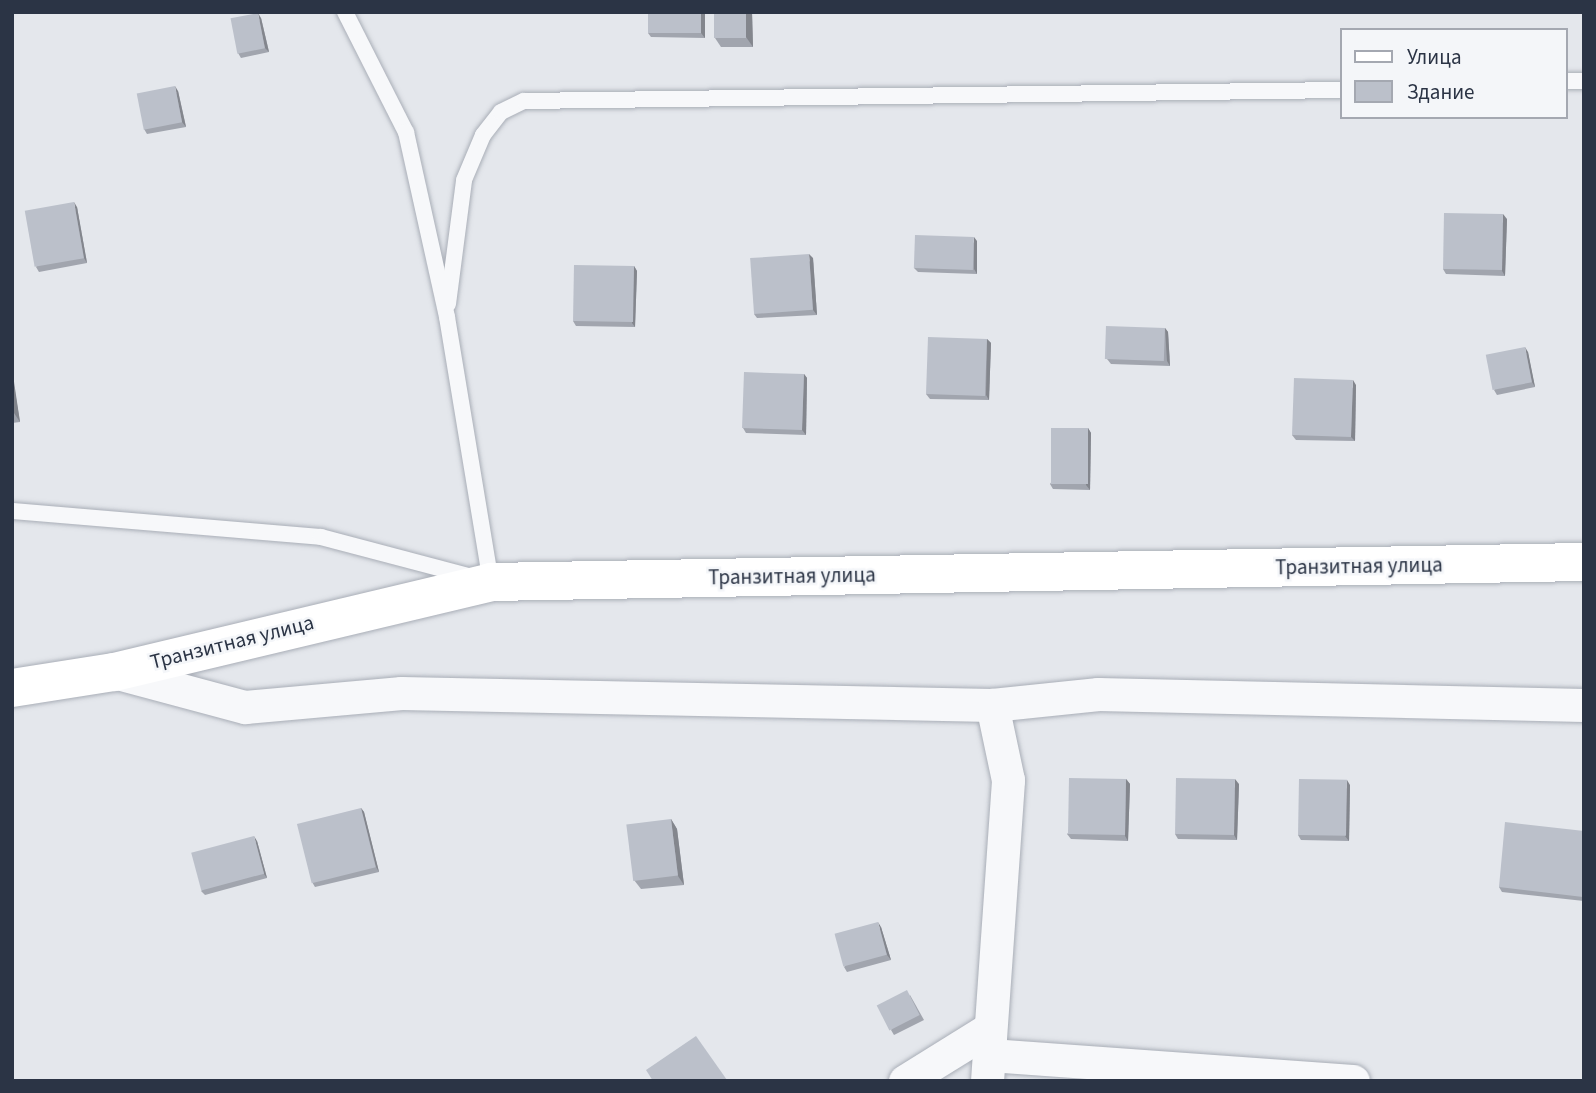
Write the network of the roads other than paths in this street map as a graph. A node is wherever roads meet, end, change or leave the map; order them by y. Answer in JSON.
{"nodes":[{"id":1,"x":345,"y":12,"type":"edge"},
{"id":2,"x":1340,"y":90,"type":"edge"},
{"id":3,"x":447,"y":317,"type":"junction"},
{"id":4,"x":12,"y":511,"type":"edge"},
{"id":5,"x":1584,"y":562,"type":"edge"},
{"id":6,"x":491,"y":582,"type":"junction"},
{"id":7,"x":114,"y":671,"type":"junction"},
{"id":8,"x":12,"y":688,"type":"edge"},
{"id":9,"x":992,"y":705,"type":"junction"},
{"id":10,"x":1584,"y":705,"type":"edge"},
{"id":11,"x":988,"y":1055,"type":"edge"},
{"id":12,"x":905,"y":1081,"type":"edge"},
{"id":13,"x":1353,"y":1081,"type":"edge"}],
"edges":[{"from":1,"to":3,"type":"lane"},
{"from":2,"to":3,"type":"lane"},
{"from":3,"to":6,"type":"lane"},
{"from":4,"to":6,"type":"lane"},
{"from":5,"to":6,"type":"main road","name":"Транзитная улица"},
{"from":6,"to":7,"type":"main road","name":"Транзитная улица"},
{"from":7,"to":8,"type":"main road","name":"Транзитная улица"},
{"from":7,"to":9,"type":"street"},
{"from":9,"to":10,"type":"street"},
{"from":9,"to":11,"type":"street"},
{"from":11,"to":12,"type":"street"},
{"from":11,"to":13,"type":"street"}]}
